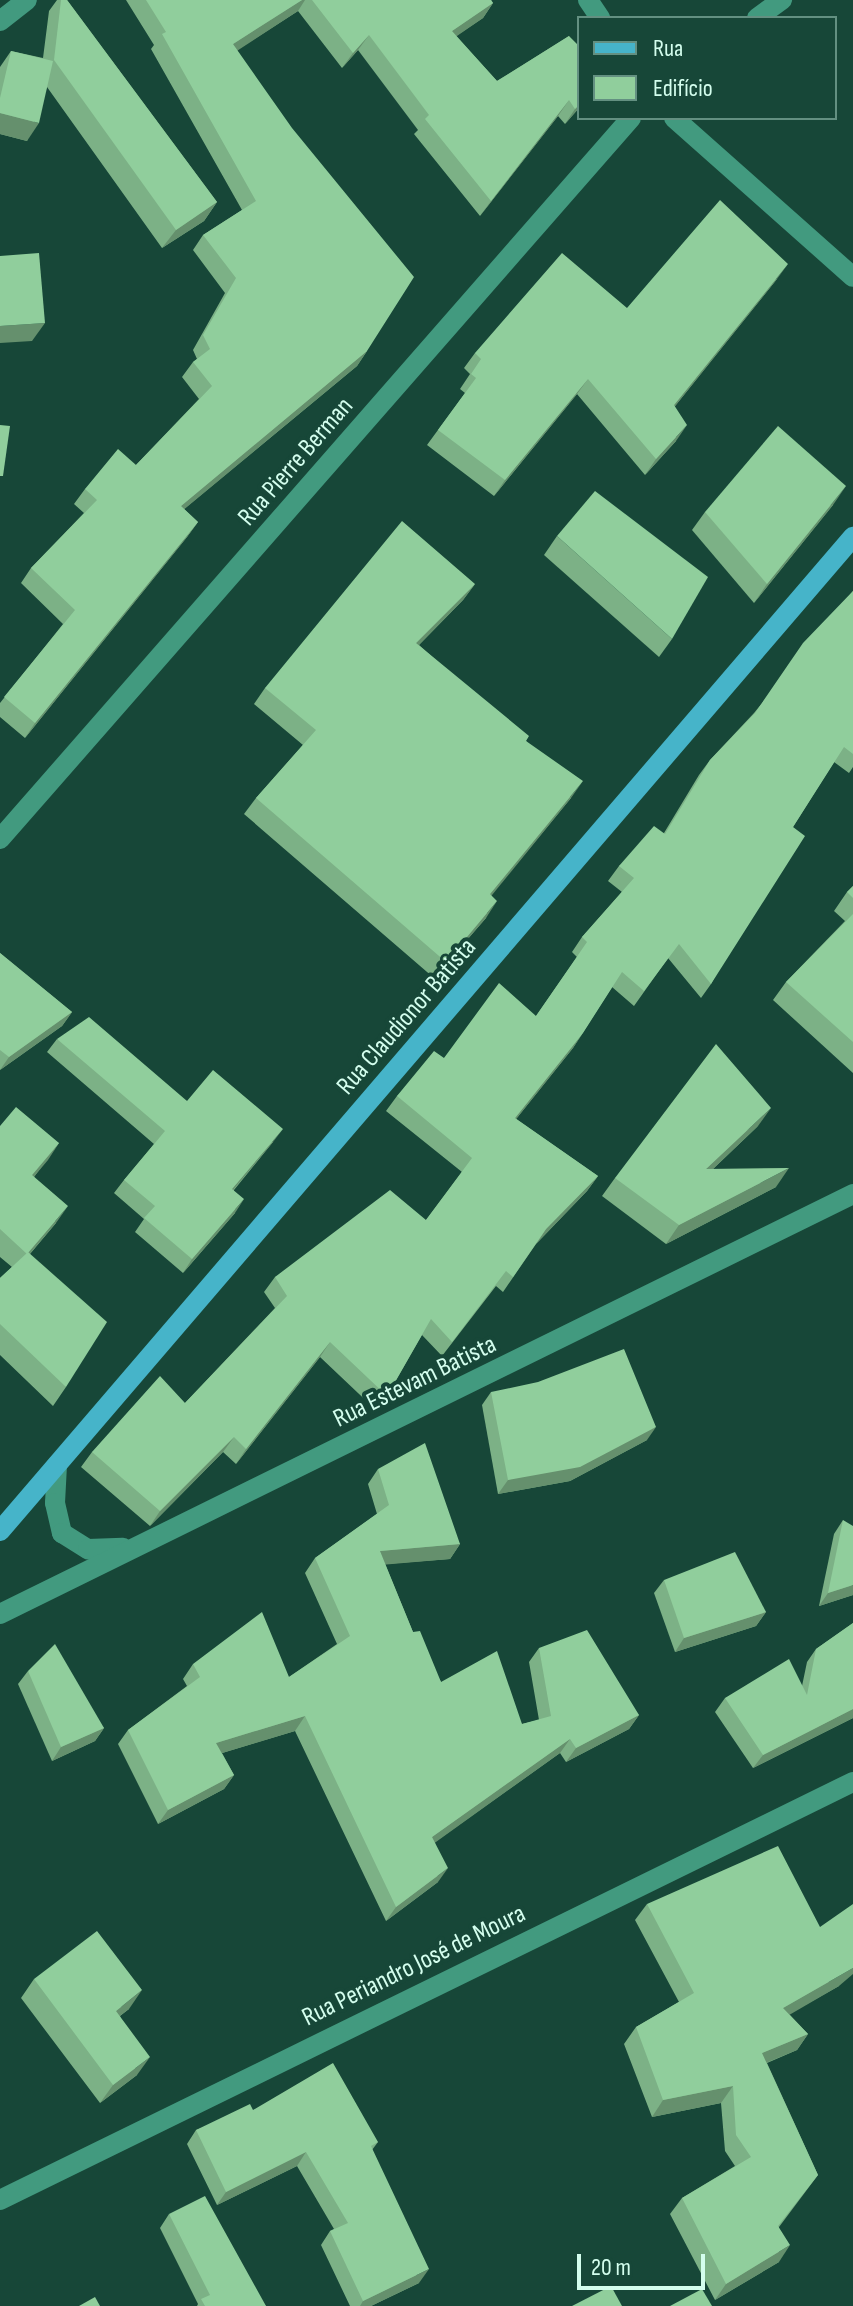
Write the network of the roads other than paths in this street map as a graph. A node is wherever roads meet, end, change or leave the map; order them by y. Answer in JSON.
{"nodes":[{"id":1,"x":27,"y":0,"type":"edge"},
{"id":2,"x":782,"y":0,"type":"edge"},
{"id":3,"x":760,"y":16,"type":"edge"},
{"id":4,"x":0,"y":21,"type":"edge"},
{"id":5,"x":629,"y":120,"type":"edge"},
{"id":6,"x":676,"y":120,"type":"edge"},
{"id":7,"x":853,"y":277,"type":"edge"},
{"id":8,"x":853,"y":537,"type":"edge"},
{"id":9,"x":0,"y":839,"type":"edge"},
{"id":10,"x":853,"y":1194,"type":"edge"},
{"id":11,"x":57,"y":1465,"type":"junction"},
{"id":12,"x":0,"y":1531,"type":"edge"},
{"id":13,"x":143,"y":1544,"type":"junction"},
{"id":14,"x":0,"y":1614,"type":"edge"},
{"id":15,"x":853,"y":1782,"type":"edge"},
{"id":16,"x":0,"y":2200,"type":"edge"}],
"edges":[{"from":1,"to":4,"type":"street"},
{"from":2,"to":3,"type":"street"},
{"from":5,"to":9,"type":"street","name":"Rua Pierre Berman"},
{"from":6,"to":7,"type":"street"},
{"from":8,"to":11,"type":"main road","name":"Rua Claudionor Batista"},
{"from":10,"to":13,"type":"street","name":"Rua Estevam Batista"},
{"from":11,"to":12,"type":"main road","name":"Rua Claudionor Batista"},
{"from":11,"to":13,"type":"street"},
{"from":13,"to":14,"type":"street","name":"Rua Estevam Batista"},
{"from":15,"to":16,"type":"street","name":"Rua Periandro José de Moura"}]}
